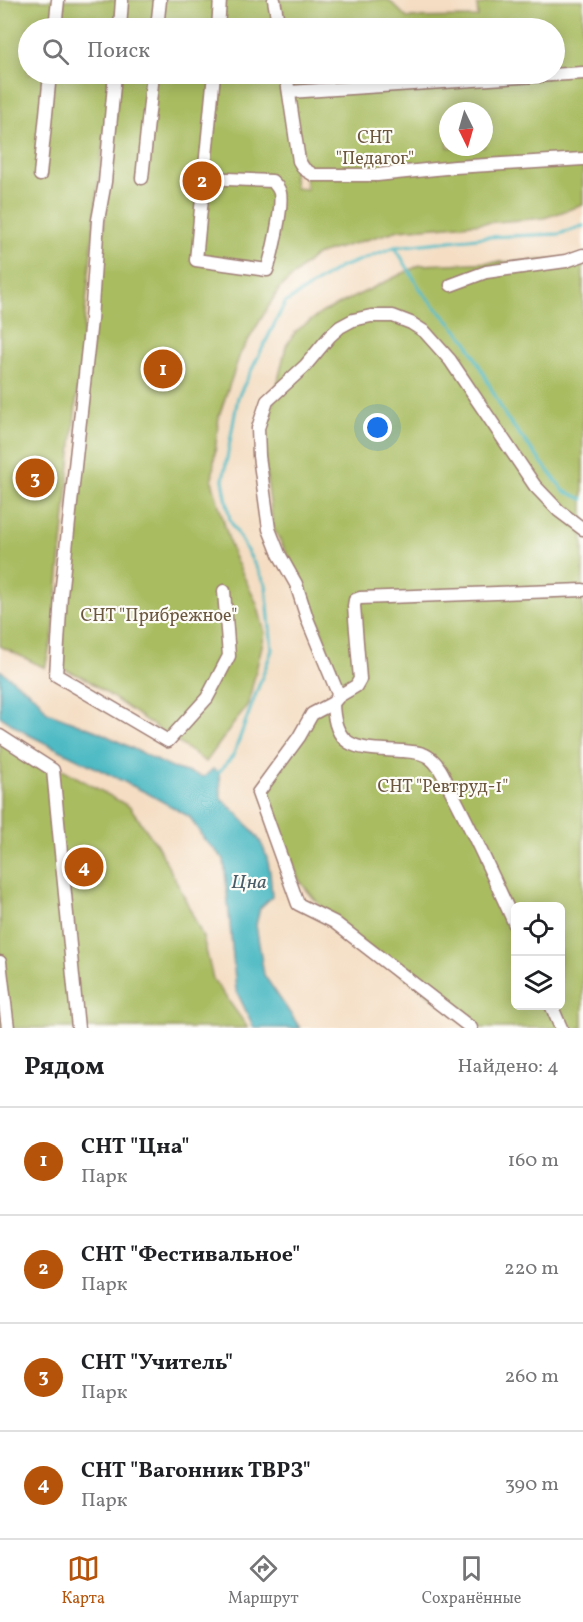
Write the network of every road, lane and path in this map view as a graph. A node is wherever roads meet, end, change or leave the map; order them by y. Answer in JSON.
{"nodes":[{"id":1,"x":58,"y":0,"type":"edge"},
{"id":2,"x":122,"y":0,"type":"edge"},
{"id":3,"x":160,"y":0,"type":"edge"},
{"id":4,"x":220,"y":0,"type":"edge"},
{"id":5,"x":274,"y":0,"type":"edge"},
{"id":6,"x":56,"y":18,"type":"edge"},
{"id":7,"x":121,"y":18,"type":"edge"},
{"id":8,"x":159,"y":18,"type":"edge"},
{"id":9,"x":219,"y":18,"type":"edge"},
{"id":10,"x":277,"y":18,"type":"edge"},
{"id":11,"x":583,"y":73,"type":"edge"},
{"id":12,"x":565,"y":74,"type":"edge"},
{"id":13,"x":49,"y":84,"type":"edge"},
{"id":14,"x":114,"y":84,"type":"edge"},
{"id":15,"x":152,"y":84,"type":"edge"},
{"id":16,"x":213,"y":84,"type":"edge"},
{"id":17,"x":288,"y":84,"type":"edge"},
{"id":18,"x":413,"y":84,"type":"edge"},
{"id":19,"x":289,"y":92,"type":"junction"},
{"id":20,"x":583,"y":159,"type":"edge"},
{"id":21,"x":40,"y":176,"type":"dead end"},
{"id":22,"x":142,"y":178,"type":"dead end"},
{"id":23,"x":204,"y":178,"type":"junction"},
{"id":24,"x":583,"y":255,"type":"edge"},
{"id":25,"x":451,"y":285,"type":"dead end"},
{"id":26,"x":583,"y":529,"type":"edge"},
{"id":27,"x":583,"y":590,"type":"edge"},
{"id":28,"x":224,"y":591,"type":"dead end"},
{"id":29,"x":336,"y":699,"type":"junction"},
{"id":30,"x":0,"y":736,"type":"edge"},
{"id":31,"x":511,"y":916,"type":"edge"},
{"id":32,"x":0,"y":962,"type":"edge"},
{"id":33,"x":554,"y":1010,"type":"edge"},
{"id":34,"x":8,"y":1028,"type":"edge"},
{"id":35,"x":78,"y":1028,"type":"edge"},
{"id":36,"x":471,"y":1028,"type":"edge"},
{"id":37,"x":561,"y":1028,"type":"edge"}],
"edges":[{"from":1,"to":6,"type":"street"},
{"from":2,"to":7,"type":"street"},
{"from":3,"to":8,"type":"street"},
{"from":4,"to":9,"type":"street"},
{"from":5,"to":10,"type":"street"},
{"from":11,"to":12,"type":"street"},
{"from":13,"to":21,"type":"street"},
{"from":14,"to":28,"type":"street"},
{"from":15,"to":22,"type":"street"},
{"from":16,"to":23,"type":"street"},
{"from":17,"to":19,"type":"street"},
{"from":18,"to":19,"type":"street"},
{"from":19,"to":20,"type":"street"},
{"from":23,"to":23,"type":"street"},
{"from":24,"to":25,"type":"street"},
{"from":26,"to":29,"type":"street"},
{"from":27,"to":29,"type":"street"},
{"from":29,"to":31,"type":"street"},
{"from":29,"to":36,"type":"street"},
{"from":30,"to":35,"type":"street"},
{"from":32,"to":34,"type":"street"},
{"from":33,"to":37,"type":"street"}]}
